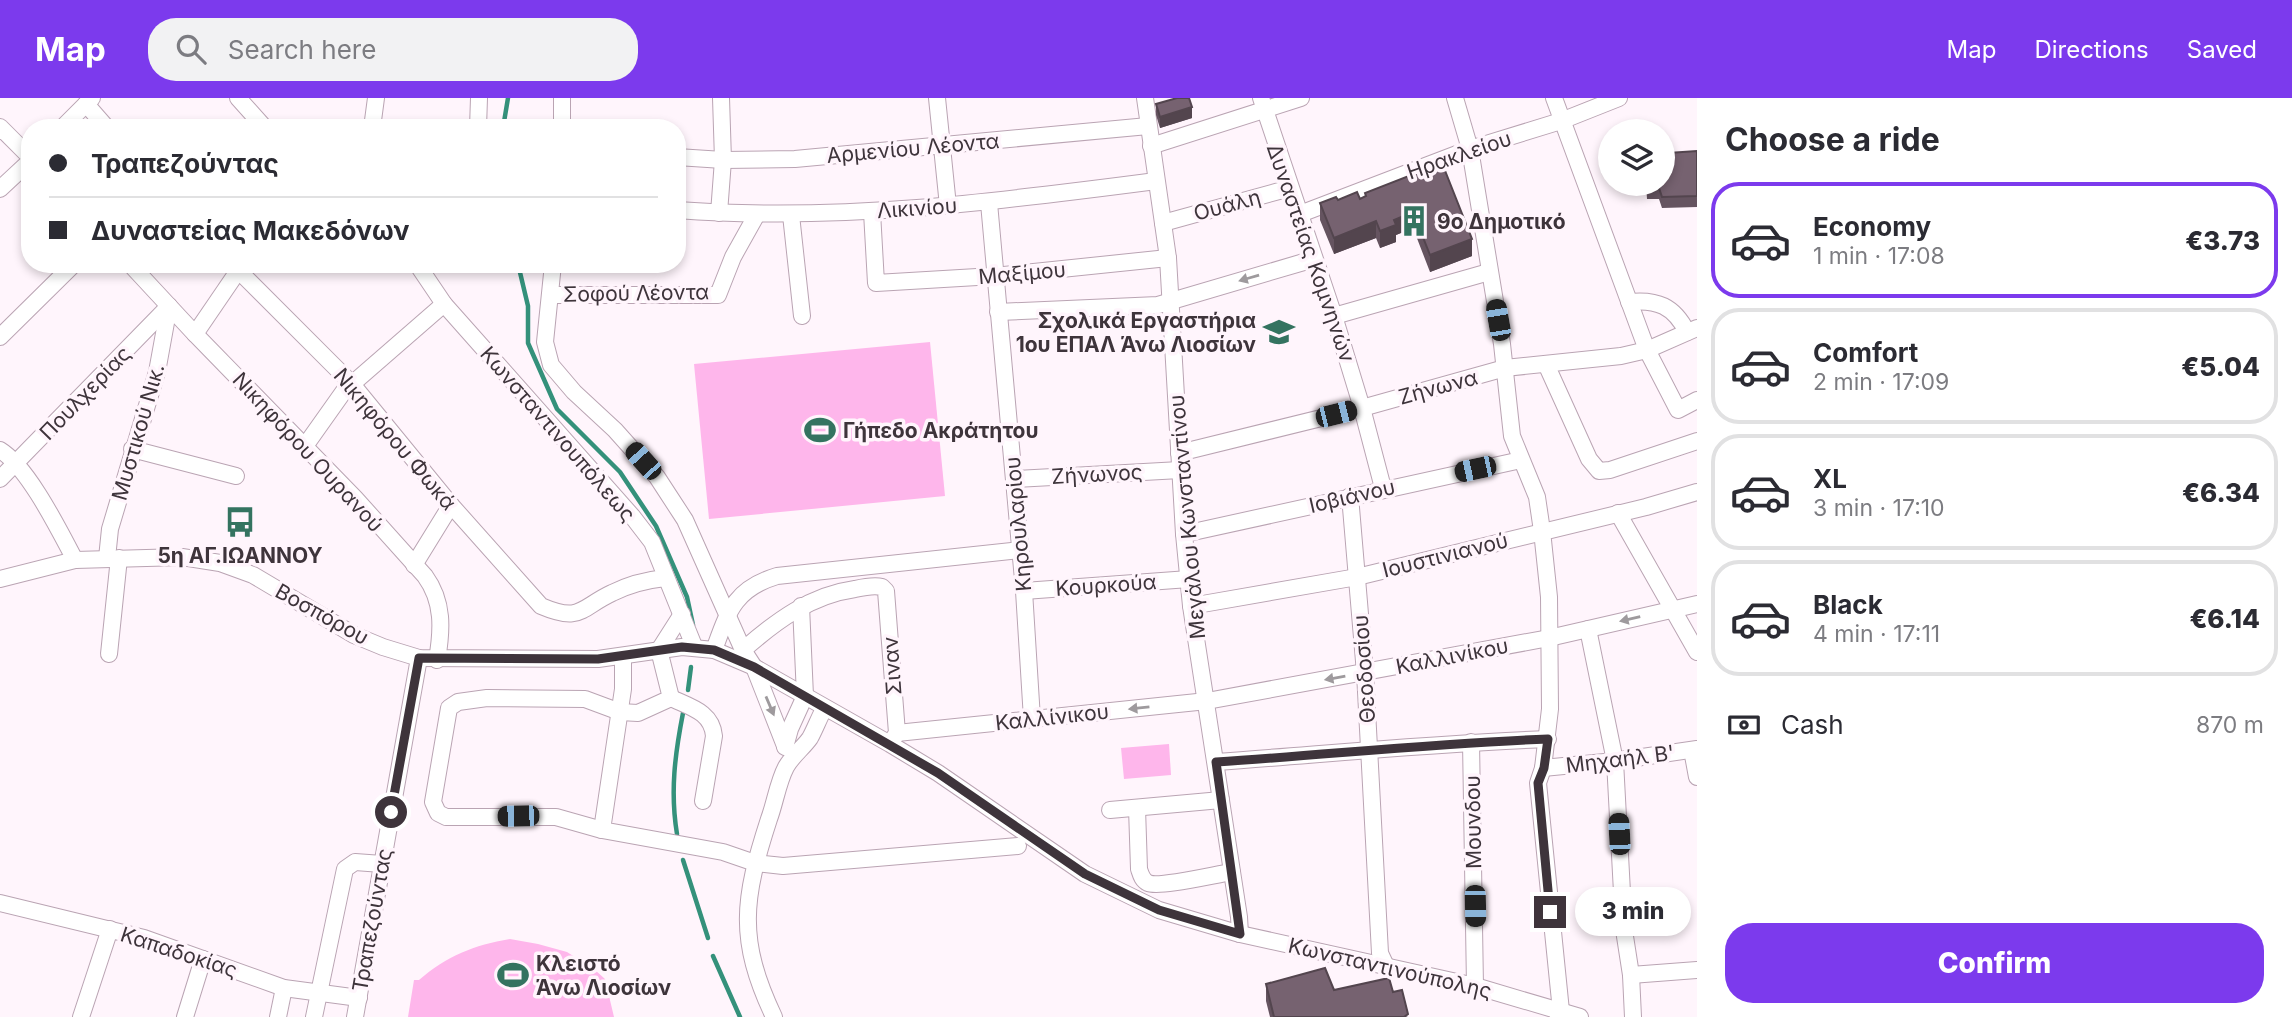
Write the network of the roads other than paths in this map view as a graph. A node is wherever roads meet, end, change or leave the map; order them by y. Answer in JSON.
{"nodes":[{"id":1,"x":238,"y":98,"type":"edge"},
{"id":2,"x":376,"y":98,"type":"edge"},
{"id":3,"x":479,"y":98,"type":"edge"},
{"id":4,"x":562,"y":98,"type":"edge"},
{"id":5,"x":721,"y":98,"type":"edge"},
{"id":6,"x":937,"y":98,"type":"edge"},
{"id":7,"x":1145,"y":98,"type":"edge"},
{"id":8,"x":1301,"y":98,"type":"edge"},
{"id":9,"x":1455,"y":98,"type":"edge"},
{"id":10,"x":1554,"y":98,"type":"edge"},
{"id":11,"x":1619,"y":98,"type":"edge"},
{"id":12,"x":89,"y":101,"type":"edge"},
{"id":13,"x":1262,"y":104,"type":"edge"},
{"id":14,"x":71,"y":119,"type":"edge"},
{"id":15,"x":101,"y":119,"type":"edge"},
{"id":16,"x":257,"y":119,"type":"edge"},
{"id":17,"x":373,"y":119,"type":"edge"},
{"id":18,"x":478,"y":119,"type":"edge"},
{"id":19,"x":562,"y":119,"type":"edge"},
{"id":20,"x":1561,"y":121,"type":"junction"},
{"id":21,"x":1148,"y":126,"type":"junction"},
{"id":22,"x":0,"y":127,"type":"edge"},
{"id":23,"x":943,"y":145,"type":"junction"},
{"id":24,"x":1151,"y":146,"type":"junction"},
{"id":25,"x":21,"y":149,"type":"edge"},
{"id":26,"x":1470,"y":149,"type":"junction"},
{"id":27,"x":686,"y":158,"type":"edge"},
{"id":28,"x":723,"y":160,"type":"junction"},
{"id":29,"x":21,"y":168,"type":"edge"},
{"id":30,"x":1156,"y":181,"type":"junction"},
{"id":31,"x":1290,"y":188,"type":"junction"},
{"id":32,"x":0,"y":189,"type":"edge"},
{"id":33,"x":989,"y":203,"type":"junction"},
{"id":34,"x":948,"y":206,"type":"junction"},
{"id":35,"x":686,"y":211,"type":"edge"},
{"id":36,"x":872,"y":212,"type":"junction"},
{"id":37,"x":719,"y":213,"type":"junction"},
{"id":38,"x":757,"y":214,"type":"junction"},
{"id":39,"x":1300,"y":214,"type":"junction"},
{"id":40,"x":791,"y":215,"type":"junction"},
{"id":41,"x":1163,"y":223,"type":"junction"},
{"id":42,"x":1168,"y":258,"type":"junction"},
{"id":43,"x":1314,"y":259,"type":"junction"},
{"id":44,"x":1489,"y":272,"type":"junction"},
{"id":45,"x":65,"y":273,"type":"edge"},
{"id":46,"x":138,"y":273,"type":"edge"},
{"id":47,"x":232,"y":273,"type":"edge"},
{"id":48,"x":240,"y":273,"type":"edge"},
{"id":49,"x":423,"y":273,"type":"edge"},
{"id":50,"x":552,"y":273,"type":"edge"},
{"id":51,"x":994,"y":276,"type":"junction"},
{"id":52,"x":551,"y":295,"type":"junction"},
{"id":53,"x":1172,"y":301,"type":"junction"},
{"id":54,"x":1629,"y":302,"type":"junction"},
{"id":55,"x":444,"y":303,"type":"junction"},
{"id":56,"x":169,"y":306,"type":"junction"},
{"id":57,"x":998,"y":312,"type":"junction"},
{"id":58,"x":802,"y":316,"type":"dead end"},
{"id":59,"x":1335,"y":316,"type":"junction"},
{"id":60,"x":1692,"y":330,"type":"edge"},
{"id":61,"x":195,"y":334,"type":"junction"},
{"id":62,"x":0,"y":337,"type":"edge"},
{"id":63,"x":1647,"y":350,"type":"junction"},
{"id":64,"x":1546,"y":364,"type":"junction"},
{"id":65,"x":1506,"y":368,"type":"junction"},
{"id":66,"x":352,"y":384,"type":"junction"},
{"id":67,"x":1697,"y":400,"type":"edge"},
{"id":68,"x":1363,"y":408,"type":"junction"},
{"id":69,"x":1697,"y":441,"type":"edge"},
{"id":70,"x":305,"y":446,"type":"junction"},
{"id":71,"x":132,"y":449,"type":"junction"},
{"id":72,"x":0,"y":450,"type":"edge"},
{"id":73,"x":1179,"y":453,"type":"junction"},
{"id":74,"x":1521,"y":460,"type":"junction"},
{"id":75,"x":16,"y":463,"type":"junction"},
{"id":76,"x":1180,"y":470,"type":"junction"},
{"id":77,"x":236,"y":476,"type":"dead end"},
{"id":78,"x":1014,"y":479,"type":"junction"},
{"id":79,"x":0,"y":480,"type":"edge"},
{"id":80,"x":1383,"y":488,"type":"junction"},
{"id":81,"x":1697,"y":492,"type":"edge"},
{"id":82,"x":1350,"y":496,"type":"junction"},
{"id":83,"x":451,"y":505,"type":"junction"},
{"id":84,"x":1618,"y":513,"type":"junction"},
{"id":85,"x":1542,"y":531,"type":"junction"},
{"id":86,"x":1184,"y":534,"type":"junction"},
{"id":87,"x":1020,"y":550,"type":"junction"},
{"id":88,"x":113,"y":558,"type":"junction"},
{"id":89,"x":75,"y":560,"type":"junction"},
{"id":90,"x":414,"y":565,"type":"junction"},
{"id":91,"x":1357,"y":577,"type":"junction"},
{"id":92,"x":666,"y":578,"type":"junction"},
{"id":93,"x":0,"y":579,"type":"edge"},
{"id":94,"x":1188,"y":579,"type":"junction"},
{"id":95,"x":1024,"y":591,"type":"junction"},
{"id":96,"x":1697,"y":604,"type":"edge"},
{"id":97,"x":801,"y":606,"type":"junction"},
{"id":98,"x":1191,"y":606,"type":"junction"},
{"id":99,"x":1674,"y":609,"type":"junction"},
{"id":100,"x":681,"y":614,"type":"junction"},
{"id":101,"x":727,"y":615,"type":"junction"},
{"id":102,"x":1588,"y":629,"type":"junction"},
{"id":103,"x":1549,"y":638,"type":"junction"},
{"id":104,"x":694,"y":646,"type":"junction"},
{"id":105,"x":659,"y":650,"type":"junction"},
{"id":106,"x":714,"y":650,"type":"junction"},
{"id":107,"x":743,"y":650,"type":"junction"},
{"id":108,"x":1697,"y":652,"type":"edge"},
{"id":109,"x":109,"y":654,"type":"dead end"},
{"id":110,"x":622,"y":656,"type":"junction"},
{"id":111,"x":419,"y":658,"type":"junction"},
{"id":112,"x":437,"y":660,"type":"junction"},
{"id":113,"x":754,"y":667,"type":"junction"},
{"id":114,"x":1365,"y":673,"type":"junction"},
{"id":115,"x":804,"y":696,"type":"junction"},
{"id":116,"x":671,"y":698,"type":"junction"},
{"id":117,"x":1206,"y":701,"type":"junction"},
{"id":118,"x":824,"y":709,"type":"junction"},
{"id":119,"x":620,"y":712,"type":"junction"},
{"id":120,"x":1032,"y":719,"type":"junction"},
{"id":121,"x":893,"y":739,"type":"junction"},
{"id":122,"x":1548,"y":739,"type":"junction"},
{"id":123,"x":1471,"y":742,"type":"junction"},
{"id":124,"x":785,"y":746,"type":"junction"},
{"id":125,"x":1694,"y":749,"type":"edge"},
{"id":126,"x":1369,"y":752,"type":"junction"},
{"id":127,"x":1615,"y":761,"type":"junction"},
{"id":128,"x":1216,"y":762,"type":"junction"},
{"id":129,"x":786,"y":767,"type":"junction"},
{"id":130,"x":1544,"y":768,"type":"junction"},
{"id":131,"x":1697,"y":777,"type":"edge"},
{"id":132,"x":1222,"y":800,"type":"junction"},
{"id":133,"x":703,"y":801,"type":"dead end"},
{"id":134,"x":1137,"y":808,"type":"junction"},
{"id":135,"x":1110,"y":810,"type":"dead end"},
{"id":136,"x":602,"y":830,"type":"junction"},
{"id":137,"x":1018,"y":846,"type":"dead end"},
{"id":138,"x":755,"y":863,"type":"junction"},
{"id":139,"x":382,"y":864,"type":"junction"},
{"id":140,"x":1232,"y":872,"type":"junction"},
{"id":141,"x":0,"y":903,"type":"edge"},
{"id":142,"x":110,"y":929,"type":"junction"},
{"id":143,"x":1240,"y":934,"type":"junction"},
{"id":144,"x":203,"y":959,"type":"junction"},
{"id":145,"x":1386,"y":966,"type":"junction"},
{"id":146,"x":1697,"y":970,"type":"edge"},
{"id":147,"x":1631,"y":975,"type":"junction"},
{"id":148,"x":1475,"y":986,"type":"junction"},
{"id":149,"x":284,"y":988,"type":"junction"},
{"id":150,"x":319,"y":994,"type":"junction"},
{"id":151,"x":359,"y":998,"type":"junction"},
{"id":152,"x":1560,"y":1014,"type":"edge"},
{"id":153,"x":81,"y":1017,"type":"edge"},
{"id":154,"x":185,"y":1017,"type":"edge"},
{"id":155,"x":278,"y":1017,"type":"edge"},
{"id":156,"x":314,"y":1017,"type":"edge"},
{"id":157,"x":355,"y":1017,"type":"edge"},
{"id":158,"x":775,"y":1017,"type":"edge"},
{"id":159,"x":1580,"y":1017,"type":"edge"},
{"id":160,"x":1633,"y":1017,"type":"edge"}],
"edges":[{"from":1,"to":16,"type":"street"},
{"from":2,"to":17,"type":"street"},
{"from":3,"to":18,"type":"street"},
{"from":4,"to":19,"type":"street"},
{"from":5,"to":28,"type":"street"},
{"from":6,"to":23,"type":"street"},
{"from":7,"to":21,"type":"street","name":"Μεγάλου Κωνσταντίνου"},
{"from":8,"to":13,"type":"street"},
{"from":9,"to":26,"type":"street"},
{"from":10,"to":20,"type":"street"},
{"from":11,"to":20,"type":"street","name":"Ηρακλείου"},
{"from":12,"to":14,"type":"street"},
{"from":12,"to":15,"type":"street"},
{"from":13,"to":24,"type":"street"},
{"from":13,"to":31,"type":"street","name":"Δυναστείας Κομνηνών"},
{"from":20,"to":26,"type":"street","name":"Ηρακλείου"},
{"from":20,"to":54,"type":"street"},
{"from":21,"to":23,"type":"street","name":"Αρμενίου Λέοντα"},
{"from":21,"to":24,"type":"street","name":"Μεγάλου Κωνσταντίνου"},
{"from":22,"to":25,"type":"street"},
{"from":23,"to":28,"type":"street","name":"Αρμενίου Λέοντα"},
{"from":23,"to":34,"type":"street"},
{"from":24,"to":30,"type":"street","name":"Μεγάλου Κωνσταντίνου"},
{"from":26,"to":39,"type":"street","name":"Ηρακλείου"},
{"from":26,"to":44,"type":"street"},
{"from":27,"to":28,"type":"street","name":"Αρμενίου Λέοντα"},
{"from":28,"to":37,"type":"street"},
{"from":29,"to":32,"type":"street"},
{"from":30,"to":33,"type":"street","name":"Λικινίου"},
{"from":30,"to":41,"type":"street","name":"Μεγάλου Κωνσταντίνου"},
{"from":31,"to":39,"type":"street","name":"Δυναστείας Κομνηνών"},
{"from":31,"to":41,"type":"street","name":"Ουάλη"},
{"from":33,"to":34,"type":"street","name":"Λικινίου"},
{"from":33,"to":51,"type":"street","name":"Κηρουλαρίου"},
{"from":34,"to":36,"type":"street","name":"Λικινίου"},
{"from":35,"to":37,"type":"street","name":"Λικινίου"},
{"from":36,"to":40,"type":"street","name":"Λικινίου"},
{"from":36,"to":51,"type":"street","name":"Μαξίμου"},
{"from":37,"to":38,"type":"street","name":"Λικινίου"},
{"from":38,"to":40,"type":"street","name":"Λικινίου"},
{"from":38,"to":52,"type":"street","name":"Σοφού Λέοντα"},
{"from":39,"to":43,"type":"street","name":"Δυναστείας Κομνηνών"},
{"from":40,"to":58,"type":"street"},
{"from":41,"to":42,"type":"street","name":"Μεγάλου Κωνσταντίνου"},
{"from":42,"to":51,"type":"street","name":"Μαξίμου"},
{"from":42,"to":53,"type":"street","name":"Μεγάλου Κωνσταντίνου"},
{"from":43,"to":53,"type":"street","one_way":true},
{"from":43,"to":59,"type":"street","name":"Δυναστείας Κομνηνών"},
{"from":44,"to":59,"type":"street"},
{"from":44,"to":65,"type":"street"},
{"from":45,"to":62,"type":"street"},
{"from":46,"to":56,"type":"street","name":"Νικηφόρου Ουρανού"},
{"from":47,"to":61,"type":"street"},
{"from":48,"to":66,"type":"street","name":"Νικηφόρου Φωκά"},
{"from":49,"to":55,"type":"street","name":"Κωνσταντινουπόλεως"},
{"from":50,"to":52,"type":"street"},
{"from":51,"to":57,"type":"street","name":"Κηρουλαρίου"},
{"from":52,"to":101,"type":"street"},
{"from":53,"to":57,"type":"street"},
{"from":53,"to":73,"type":"street","name":"Μεγάλου Κωνσταντίνου"},
{"from":54,"to":60,"type":"street"},
{"from":54,"to":63,"type":"street"},
{"from":55,"to":66,"type":"street"},
{"from":55,"to":92,"type":"street","name":"Κωνσταντινουπόλεως"},
{"from":56,"to":61,"type":"street","name":"Νικηφόρου Ουρανού"},
{"from":56,"to":71,"type":"street","name":"Μυστικού Νικ."},
{"from":56,"to":75,"type":"street","name":"Πουλχερίας"},
{"from":57,"to":78,"type":"street","name":"Κηρουλαρίου"},
{"from":59,"to":68,"type":"street","name":"Δυναστείας Κομνηνών"},
{"from":60,"to":63,"type":"street","name":"Ζήνωνα"},
{"from":61,"to":70,"type":"street","name":"Νικηφόρου Ουρανού"},
{"from":63,"to":64,"type":"street","name":"Ζήνωνα"},
{"from":63,"to":67,"type":"street"},
{"from":64,"to":65,"type":"street","name":"Ζήνωνα"},
{"from":64,"to":69,"type":"street"},
{"from":65,"to":68,"type":"street","name":"Ζήνωνα"},
{"from":65,"to":74,"type":"street"},
{"from":66,"to":70,"type":"street"},
{"from":66,"to":83,"type":"street","name":"Νικηφόρου Φωκά"},
{"from":68,"to":73,"type":"street","name":"Ζήνωνα"},
{"from":68,"to":80,"type":"street","name":"Δυναστείας Κομνηνών"},
{"from":70,"to":90,"type":"street","name":"Νικηφόρου Ουρανού"},
{"from":71,"to":77,"type":"street"},
{"from":71,"to":88,"type":"street","name":"Μυστικού Νικ."},
{"from":72,"to":75,"type":"street"},
{"from":73,"to":76,"type":"street","name":"Μεγάλου Κωνσταντίνου"},
{"from":74,"to":80,"type":"street","name":"Ιοβιάνου"},
{"from":74,"to":85,"type":"street"},
{"from":75,"to":79,"type":"street","name":"Πουλχερίας"},
{"from":75,"to":89,"type":"street"},
{"from":76,"to":78,"type":"street","name":"Ζήνωνος"},
{"from":76,"to":86,"type":"street","name":"Μεγάλου Κωνσταντίνου"},
{"from":78,"to":87,"type":"street","name":"Κηρουλαρίου"},
{"from":80,"to":82,"type":"street","name":"Ιοβιάνου"},
{"from":81,"to":84,"type":"street","name":"Ιουστινιανού"},
{"from":82,"to":86,"type":"street","name":"Ιοβιάνου"},
{"from":82,"to":91,"type":"street","name":"Θεοδοσίου"},
{"from":83,"to":90,"type":"street"},
{"from":83,"to":92,"type":"street","name":"Νικηφόρου Φωκά"},
{"from":84,"to":85,"type":"street","name":"Ιουστινιανού"},
{"from":84,"to":99,"type":"street"},
{"from":85,"to":91,"type":"street","name":"Ιουστινιανού"},
{"from":85,"to":103,"type":"street"},
{"from":86,"to":94,"type":"street","name":"Μεγάλου Κωνσταντίνου"},
{"from":87,"to":95,"type":"street","name":"Κηρουλαρίου"},
{"from":87,"to":101,"type":"street"},
{"from":88,"to":89,"type":"street","name":"Βοσπόρου"},
{"from":88,"to":109,"type":"street","name":"Μυστικού Νικ."},
{"from":88,"to":111,"type":"street","name":"Βοσπόρου"},
{"from":89,"to":93,"type":"street","name":"Βοσπόρου"},
{"from":90,"to":112,"type":"street","name":"Νικηφόρου Ουρανού"},
{"from":91,"to":98,"type":"street","name":"Ιουστινιανού"},
{"from":91,"to":114,"type":"street","name":"Θεοδοσίου"},
{"from":92,"to":100,"type":"street","name":"Κωνσταντινουπόλεως"},
{"from":94,"to":95,"type":"street","name":"Κουρκούα"},
{"from":94,"to":98,"type":"street","name":"Μεγάλου Κωνσταντίνου"},
{"from":95,"to":120,"type":"street","name":"Κηρουλαρίου"},
{"from":96,"to":99,"type":"street","name":"Καλλινίκου"},
{"from":97,"to":107,"type":"street"},
{"from":97,"to":115,"type":"street"},
{"from":97,"to":121,"type":"street","name":"Σιναν"},
{"from":98,"to":117,"type":"street","name":"Μεγάλου Κωνσταντίνου"},
{"from":99,"to":102,"type":"street","name":"Καλλινίκου","one_way":true},
{"from":99,"to":108,"type":"street"},
{"from":100,"to":104,"type":"street"},
{"from":100,"to":105,"type":"street"},
{"from":101,"to":106,"type":"street"},
{"from":101,"to":107,"type":"street"},
{"from":102,"to":103,"type":"street","name":"Καλλινίκου"},
{"from":102,"to":127,"type":"street"},
{"from":103,"to":114,"type":"street","name":"Καλλινίκου"},
{"from":103,"to":122,"type":"street"},
{"from":104,"to":105,"type":"street","name":"Βοσπόρου"},
{"from":104,"to":106,"type":"street","name":"Βοσπόρου"},
{"from":105,"to":110,"type":"street","name":"Βοσπόρου"},
{"from":105,"to":116,"type":"street"},
{"from":106,"to":113,"type":"street","name":"Βοσπόρου"},
{"from":107,"to":113,"type":"street"},
{"from":110,"to":112,"type":"street","name":"Βοσπόρου"},
{"from":110,"to":119,"type":"street"},
{"from":111,"to":112,"type":"street","name":"Βοσπόρου"},
{"from":111,"to":139,"type":"street","name":"Τραπεζούντας"},
{"from":113,"to":115,"type":"street","name":"Βοσπόρου"},
{"from":113,"to":124,"type":"street","one_way":true},
{"from":114,"to":117,"type":"street","name":"Καλλινίκου","one_way":true},
{"from":114,"to":126,"type":"street","name":"Θεοδοσίου"},
{"from":115,"to":118,"type":"street"},
{"from":115,"to":124,"type":"street"},
{"from":116,"to":119,"type":"street"},
{"from":116,"to":133,"type":"street"},
{"from":117,"to":120,"type":"street","name":"Καλλίνικου","one_way":true},
{"from":117,"to":128,"type":"street","name":"Μεγάλου Κωνσταντίνου"},
{"from":118,"to":121,"type":"street"},
{"from":118,"to":129,"type":"street"},
{"from":119,"to":136,"type":"street"},
{"from":119,"to":136,"type":"street"},
{"from":120,"to":121,"type":"street","name":"Καλλίνικου"},
{"from":121,"to":143,"type":"street"},
{"from":122,"to":123,"type":"street"},
{"from":122,"to":130,"type":"street"},
{"from":123,"to":126,"type":"street"},
{"from":123,"to":148,"type":"street","name":"Μουνδου"},
{"from":124,"to":129,"type":"street"},
{"from":125,"to":127,"type":"street","name":"Μηχαήλ Β'"},
{"from":125,"to":131,"type":"street"},
{"from":126,"to":128,"type":"street"},
{"from":126,"to":145,"type":"street","name":"Θεοδοσίου"},
{"from":127,"to":130,"type":"street","name":"Μηχαήλ Β'"},
{"from":127,"to":147,"type":"street"},
{"from":128,"to":132,"type":"street","name":"Μεγάλου Κωνσταντίνου"},
{"from":129,"to":138,"type":"street"},
{"from":130,"to":152,"type":"street"},
{"from":132,"to":134,"type":"street"},
{"from":132,"to":140,"type":"street","name":"Μεγάλου Κωνσταντίνου"},
{"from":134,"to":135,"type":"street"},
{"from":134,"to":140,"type":"street"},
{"from":136,"to":138,"type":"street"},
{"from":137,"to":138,"type":"street"},
{"from":138,"to":158,"type":"street"},
{"from":139,"to":150,"type":"street"},
{"from":139,"to":151,"type":"street","name":"Τραπεζούντας"},
{"from":140,"to":143,"type":"street","name":"Μεγάλου Κωνσταντίνου"},
{"from":141,"to":142,"type":"street","name":"Καπαδοκίας"},
{"from":142,"to":144,"type":"street","name":"Καπαδοκίας"},
{"from":142,"to":153,"type":"street"},
{"from":143,"to":145,"type":"street","name":"Κωνσταντινούπολης"},
{"from":144,"to":149,"type":"street","name":"Καπαδοκίας"},
{"from":144,"to":154,"type":"street"},
{"from":145,"to":148,"type":"street","name":"Κωνσταντινούπολης"},
{"from":146,"to":147,"type":"street"},
{"from":147,"to":160,"type":"street"},
{"from":148,"to":152,"type":"street","name":"Κωνσταντινούπολης"},
{"from":149,"to":150,"type":"street","name":"Καπαδοκίας"},
{"from":149,"to":155,"type":"street"},
{"from":150,"to":151,"type":"street","name":"Καπαδοκίας"},
{"from":150,"to":156,"type":"street"},
{"from":151,"to":157,"type":"street","name":"Τραπεζούντας"},
{"from":152,"to":159,"type":"street","name":"Κωνσταντινούπολης"}]}
